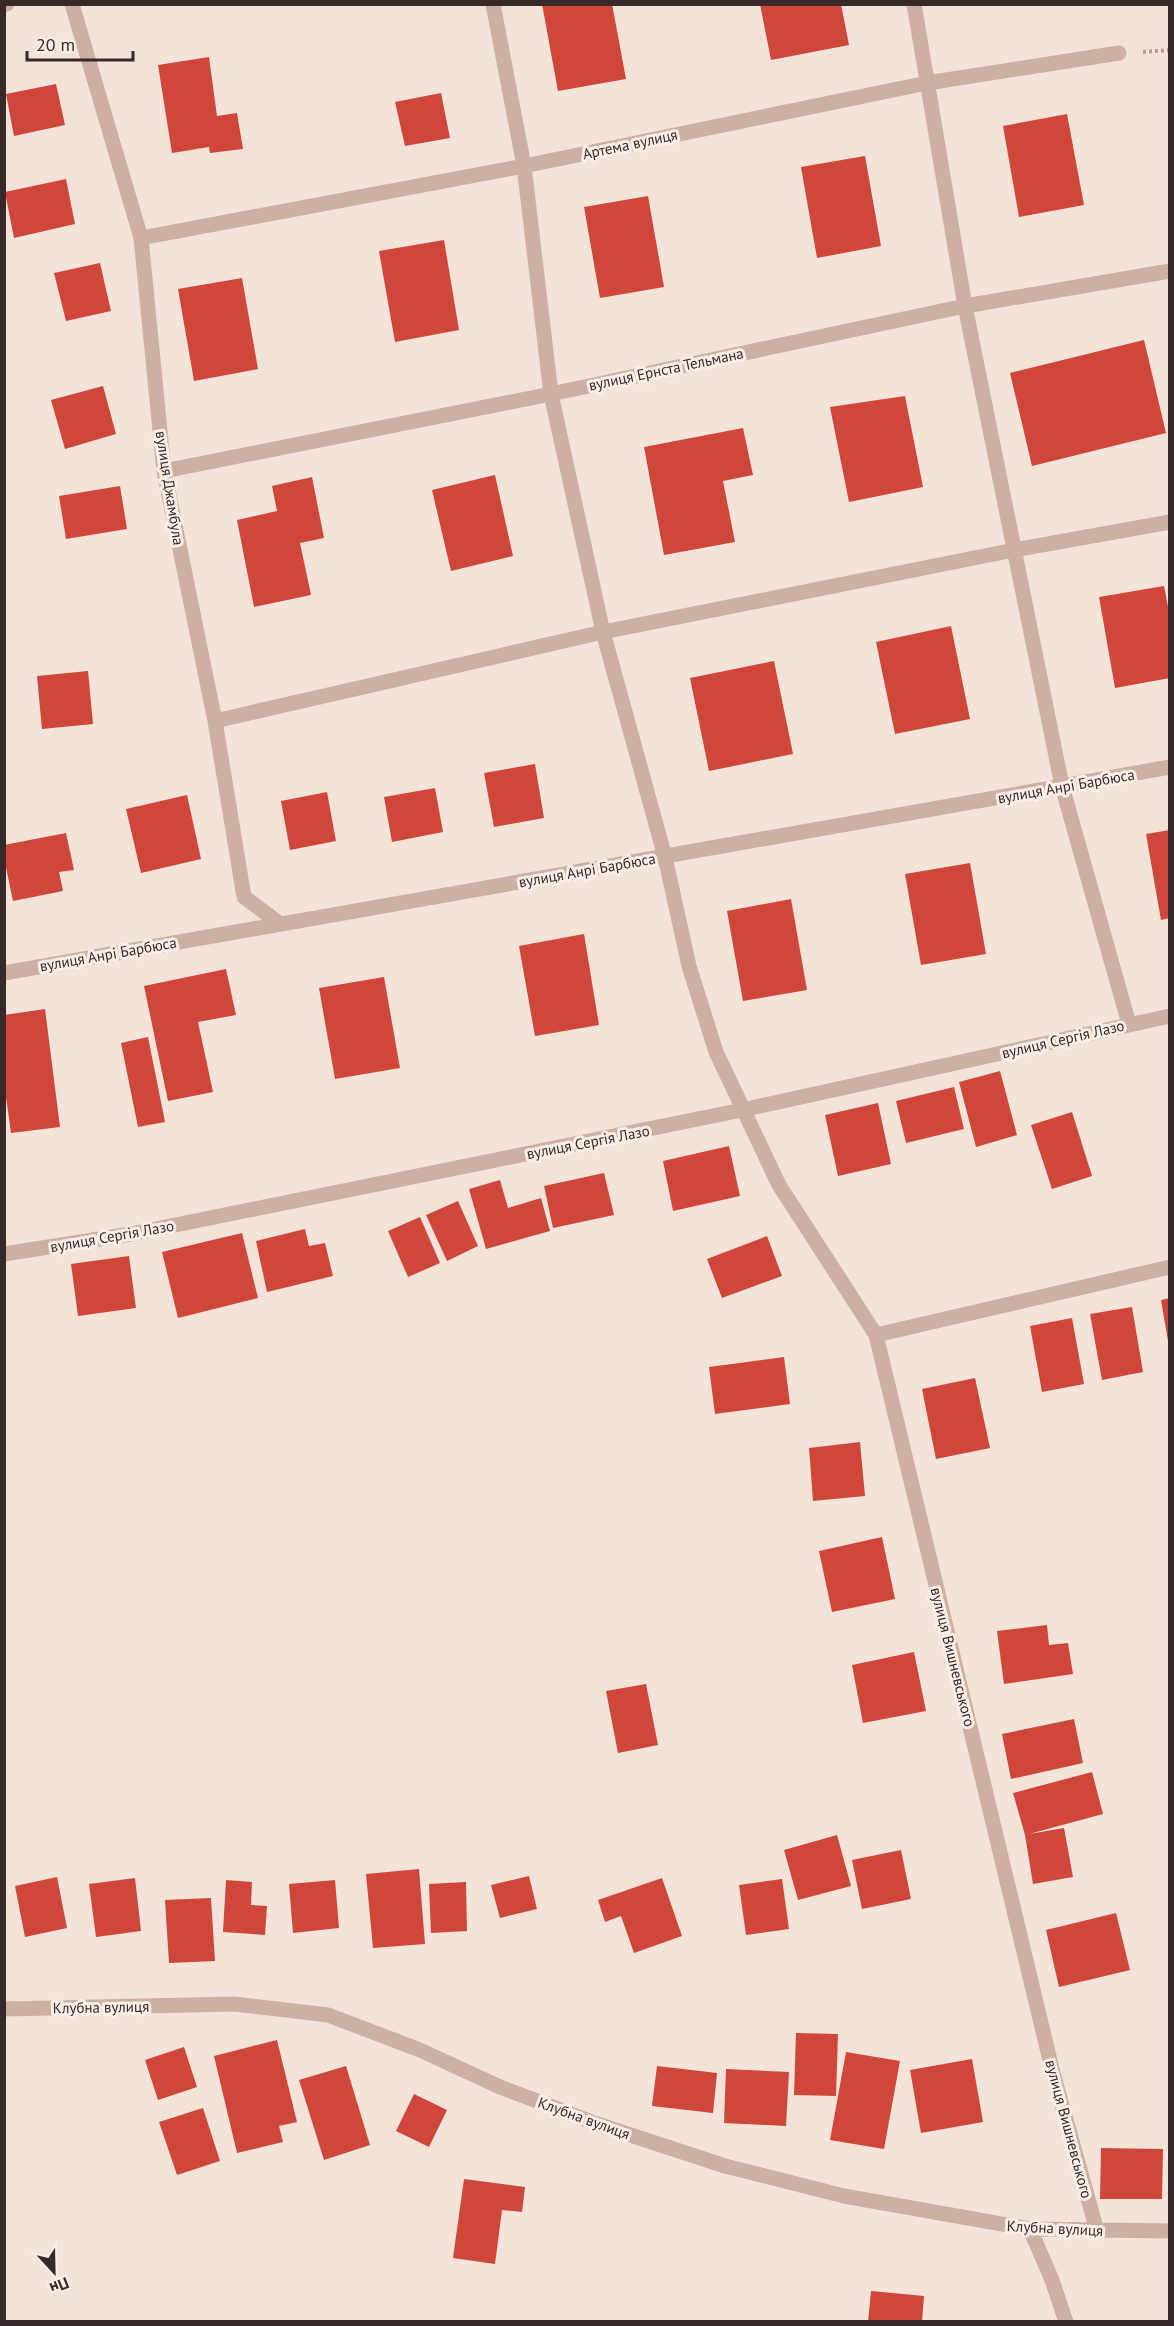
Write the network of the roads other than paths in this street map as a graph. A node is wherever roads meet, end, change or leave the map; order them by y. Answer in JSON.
{"nodes":[{"id":1,"x":72,"y":4,"type":"edge"},
{"id":2,"x":493,"y":4,"type":"edge"},
{"id":3,"x":914,"y":4,"type":"edge"},
{"id":4,"x":1119,"y":53,"type":"dead end"},
{"id":5,"x":927,"y":83,"type":"junction"},
{"id":6,"x":524,"y":166,"type":"junction"},
{"id":7,"x":141,"y":238,"type":"junction"},
{"id":8,"x":1170,"y":271,"type":"edge"},
{"id":9,"x":965,"y":306,"type":"junction"},
{"id":10,"x":551,"y":394,"type":"junction"},
{"id":11,"x":164,"y":471,"type":"junction"},
{"id":12,"x":1170,"y":522,"type":"edge"},
{"id":13,"x":1014,"y":550,"type":"junction"},
{"id":14,"x":603,"y":632,"type":"junction"},
{"id":15,"x":215,"y":721,"type":"junction"},
{"id":16,"x":1170,"y":767,"type":"edge"},
{"id":17,"x":1062,"y":786,"type":"junction"},
{"id":18,"x":665,"y":857,"type":"junction"},
{"id":19,"x":279,"y":923,"type":"junction"},
{"id":20,"x":4,"y":973,"type":"edge"},
{"id":21,"x":1170,"y":1016,"type":"edge"},
{"id":22,"x":1129,"y":1024,"type":"junction"},
{"id":23,"x":742,"y":1110,"type":"junction"},
{"id":24,"x":4,"y":1254,"type":"edge"},
{"id":25,"x":1170,"y":1267,"type":"edge"},
{"id":26,"x":876,"y":1335,"type":"junction"},
{"id":27,"x":4,"y":2009,"type":"edge"},
{"id":28,"x":1030,"y":2229,"type":"junction"},
{"id":29,"x":1097,"y":2231,"type":"junction"},
{"id":30,"x":1170,"y":2231,"type":"edge"},
{"id":31,"x":1066,"y":2322,"type":"edge"}],
"edges":[{"from":1,"to":7,"type":"street","name":"вулиця Джамбула"},
{"from":2,"to":6,"type":"street","name":"вулиця Вишневського"},
{"from":3,"to":5,"type":"street"},
{"from":4,"to":5,"type":"street","name":"Артема вулиця"},
{"from":5,"to":6,"type":"street","name":"Артема вулиця"},
{"from":5,"to":9,"type":"street"},
{"from":6,"to":7,"type":"street","name":"Артема вулиця"},
{"from":6,"to":10,"type":"street","name":"вулиця Вишневського"},
{"from":7,"to":11,"type":"street","name":"вулиця Джамбула"},
{"from":8,"to":9,"type":"street","name":"вулиця Ернста Тельмана"},
{"from":9,"to":10,"type":"street","name":"вулиця Ернста Тельмана"},
{"from":9,"to":13,"type":"street"},
{"from":10,"to":11,"type":"street","name":"вулиця Ернста Тельмана"},
{"from":10,"to":14,"type":"street","name":"вулиця Вишневського"},
{"from":11,"to":15,"type":"street","name":"вулиця Джамбула"},
{"from":12,"to":13,"type":"street"},
{"from":13,"to":14,"type":"street"},
{"from":13,"to":17,"type":"street"},
{"from":14,"to":15,"type":"street"},
{"from":14,"to":18,"type":"street","name":"вулиця Вишневського"},
{"from":15,"to":19,"type":"street","name":"вулиця Джамбула"},
{"from":16,"to":17,"type":"street","name":"вулиця Анрі Барбюса"},
{"from":17,"to":18,"type":"street","name":"вулиця Анрі Барбюса"},
{"from":17,"to":22,"type":"street"},
{"from":18,"to":19,"type":"street","name":"вулиця Анрі Барбюса"},
{"from":18,"to":23,"type":"street","name":"вулиця Вишневського"},
{"from":19,"to":20,"type":"street","name":"вулиця Анрі Барбюса"},
{"from":21,"to":22,"type":"street","name":"вулиця Сергія Лазо"},
{"from":22,"to":23,"type":"street","name":"вулиця Сергія Лазо"},
{"from":23,"to":24,"type":"street","name":"вулиця Сергія Лазо"},
{"from":23,"to":26,"type":"street","name":"вулиця Вишневського"},
{"from":25,"to":26,"type":"street"},
{"from":26,"to":29,"type":"street","name":"вулиця Вишневського"},
{"from":27,"to":28,"type":"street","name":"Клубна вулиця"},
{"from":28,"to":29,"type":"street","name":"Клубна вулиця"},
{"from":28,"to":31,"type":"street"},
{"from":29,"to":30,"type":"street","name":"Клубна вулиця"}]}
